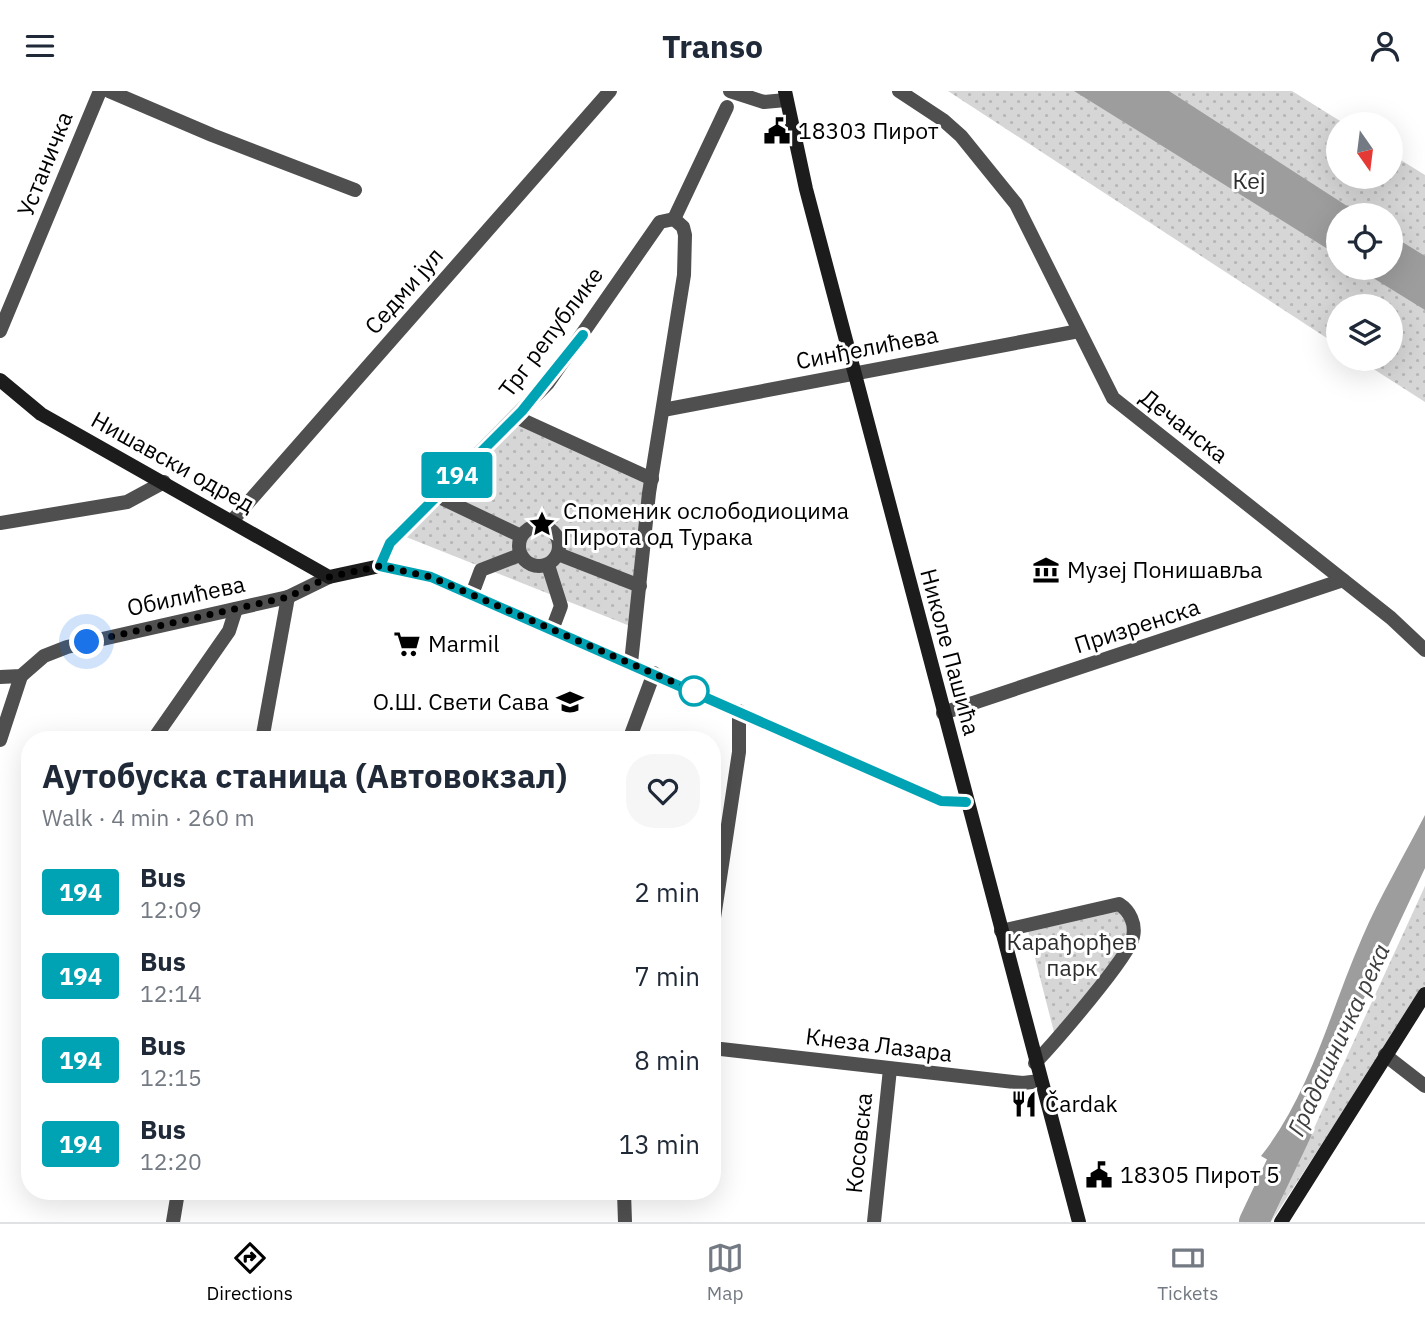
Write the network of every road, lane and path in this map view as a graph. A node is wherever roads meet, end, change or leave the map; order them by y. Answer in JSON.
{"nodes":[{"id":1,"x":100,"y":91,"type":"edge"},
{"id":2,"x":109,"y":91,"type":"edge"},
{"id":3,"x":610,"y":91,"type":"edge"},
{"id":4,"x":730,"y":91,"type":"edge"},
{"id":5,"x":899,"y":91,"type":"edge"},
{"id":6,"x":786,"y":95,"type":"edge"},
{"id":7,"x":727,"y":107,"type":"dead end"},
{"id":8,"x":355,"y":190,"type":"dead end"},
{"id":9,"x":674,"y":219,"type":"junction"},
{"id":10,"x":0,"y":331,"type":"edge"},
{"id":11,"x":1079,"y":331,"type":"junction"},
{"id":12,"x":854,"y":373,"type":"junction"},
{"id":13,"x":0,"y":380,"type":"edge"},
{"id":14,"x":663,"y":410,"type":"junction"},
{"id":15,"x":516,"y":417,"type":"junction"},
{"id":16,"x":652,"y":479,"type":"junction"},
{"id":17,"x":164,"y":482,"type":"junction"},
{"id":18,"x":435,"y":495,"type":"junction"},
{"id":19,"x":232,"y":521,"type":"junction"},
{"id":20,"x":0,"y":523,"type":"edge"},
{"id":21,"x":521,"y":536,"type":"junction"},
{"id":22,"x":520,"y":555,"type":"junction"},
{"id":23,"x":553,"y":560,"type":"junction"},
{"id":24,"x":380,"y":566,"type":"junction"},
{"id":25,"x":329,"y":577,"type":"junction"},
{"id":26,"x":1343,"y":580,"type":"junction"},
{"id":27,"x":640,"y":586,"type":"junction"},
{"id":28,"x":472,"y":594,"type":"junction"},
{"id":29,"x":288,"y":597,"type":"junction"},
{"id":30,"x":236,"y":610,"type":"junction"},
{"id":31,"x":552,"y":630,"type":"junction"},
{"id":32,"x":1425,"y":650,"type":"edge"},
{"id":33,"x":631,"y":663,"type":"junction"},
{"id":34,"x":654,"y":673,"type":"junction"},
{"id":35,"x":21,"y":676,"type":"junction"},
{"id":36,"x":0,"y":677,"type":"edge"},
{"id":37,"x":739,"y":712,"type":"junction"},
{"id":38,"x":943,"y":713,"type":"junction"},
{"id":39,"x":159,"y":731,"type":"edge"},
{"id":40,"x":264,"y":731,"type":"edge"},
{"id":41,"x":632,"y":731,"type":"edge"},
{"id":42,"x":0,"y":740,"type":"edge"},
{"id":43,"x":966,"y":802,"type":"junction"},
{"id":44,"x":721,"y":871,"type":"edge"},
{"id":45,"x":1001,"y":931,"type":"junction"},
{"id":46,"x":1425,"y":994,"type":"edge"},
{"id":47,"x":721,"y":1049,"type":"edge"},
{"id":48,"x":1385,"y":1055,"type":"junction"},
{"id":49,"x":1035,"y":1063,"type":"junction"},
{"id":50,"x":890,"y":1069,"type":"junction"},
{"id":51,"x":1040,"y":1081,"type":"junction"},
{"id":52,"x":1425,"y":1086,"type":"edge"},
{"id":53,"x":177,"y":1200,"type":"edge"},
{"id":54,"x":624,"y":1200,"type":"edge"},
{"id":55,"x":1287,"y":1220,"type":"edge"},
{"id":56,"x":173,"y":1222,"type":"edge"},
{"id":57,"x":625,"y":1222,"type":"edge"},
{"id":58,"x":874,"y":1222,"type":"edge"},
{"id":59,"x":1079,"y":1222,"type":"edge"}],
"edges":[{"from":1,"to":10,"type":"street","name":"Устаничка"},
{"from":2,"to":8,"type":"street"},
{"from":3,"to":19,"type":"street","name":"Седми јул"},
{"from":4,"to":6,"type":"street"},
{"from":5,"to":11,"type":"street","name":"Дечанска"},
{"from":6,"to":12,"type":"street","name":"Николе Пашића"},
{"from":7,"to":9,"type":"street","name":"Трг републике"},
{"from":9,"to":14,"type":"street"},
{"from":9,"to":15,"type":"street","name":"Трг републике"},
{"from":11,"to":12,"type":"street","name":"Синђелићева"},
{"from":11,"to":26,"type":"street","name":"Дечанска"},
{"from":12,"to":14,"type":"street","name":"Синђелићева"},
{"from":12,"to":38,"type":"street","name":"Николе Пашића"},
{"from":13,"to":17,"type":"street","name":"Нишавски одред"},
{"from":14,"to":16,"type":"street"},
{"from":15,"to":16,"type":"street"},
{"from":15,"to":18,"type":"street","name":"Трг републике"},
{"from":16,"to":27,"type":"street"},
{"from":17,"to":19,"type":"street","name":"Нишавски одред"},
{"from":17,"to":20,"type":"street"},
{"from":18,"to":21,"type":"street"},
{"from":18,"to":24,"type":"street","name":"Трг републике"},
{"from":19,"to":25,"type":"street","name":"Нишавски одред"},
{"from":21,"to":22,"type":"street"},
{"from":21,"to":23,"type":"street"},
{"from":22,"to":23,"type":"street"},
{"from":22,"to":28,"type":"street"},
{"from":23,"to":27,"type":"street"},
{"from":23,"to":31,"type":"street"},
{"from":24,"to":25,"type":"street"},
{"from":24,"to":28,"type":"street"},
{"from":25,"to":29,"type":"street"},
{"from":26,"to":32,"type":"street","name":"Дечанска"},
{"from":26,"to":38,"type":"street","name":"Призренска"},
{"from":27,"to":33,"type":"street"},
{"from":28,"to":31,"type":"street"},
{"from":29,"to":30,"type":"street","name":"Обилићева"},
{"from":29,"to":40,"type":"street"},
{"from":30,"to":35,"type":"street","name":"Обилићева"},
{"from":30,"to":39,"type":"street"},
{"from":31,"to":33,"type":"street"},
{"from":33,"to":34,"type":"street"},
{"from":34,"to":37,"type":"street"},
{"from":34,"to":41,"type":"street"},
{"from":35,"to":36,"type":"street"},
{"from":35,"to":42,"type":"street"},
{"from":37,"to":43,"type":"street"},
{"from":37,"to":44,"type":"street"},
{"from":38,"to":43,"type":"street","name":"Николе Пашића"},
{"from":43,"to":45,"type":"street","name":"Николе Пашића"},
{"from":45,"to":49,"type":"street","name":"Николе Пашића"},
{"from":45,"to":49,"type":"street"},
{"from":46,"to":48,"type":"street"},
{"from":47,"to":50,"type":"street","name":"Кнеза Лазара"},
{"from":48,"to":52,"type":"street"},
{"from":48,"to":55,"type":"street"},
{"from":49,"to":51,"type":"street","name":"Николе Пашића"},
{"from":50,"to":51,"type":"street","name":"Кнеза Лазара"},
{"from":50,"to":58,"type":"street","name":"Косовска"},
{"from":51,"to":59,"type":"street","name":"Николе Пашића"},
{"from":53,"to":56,"type":"street"},
{"from":54,"to":57,"type":"street"}]}
